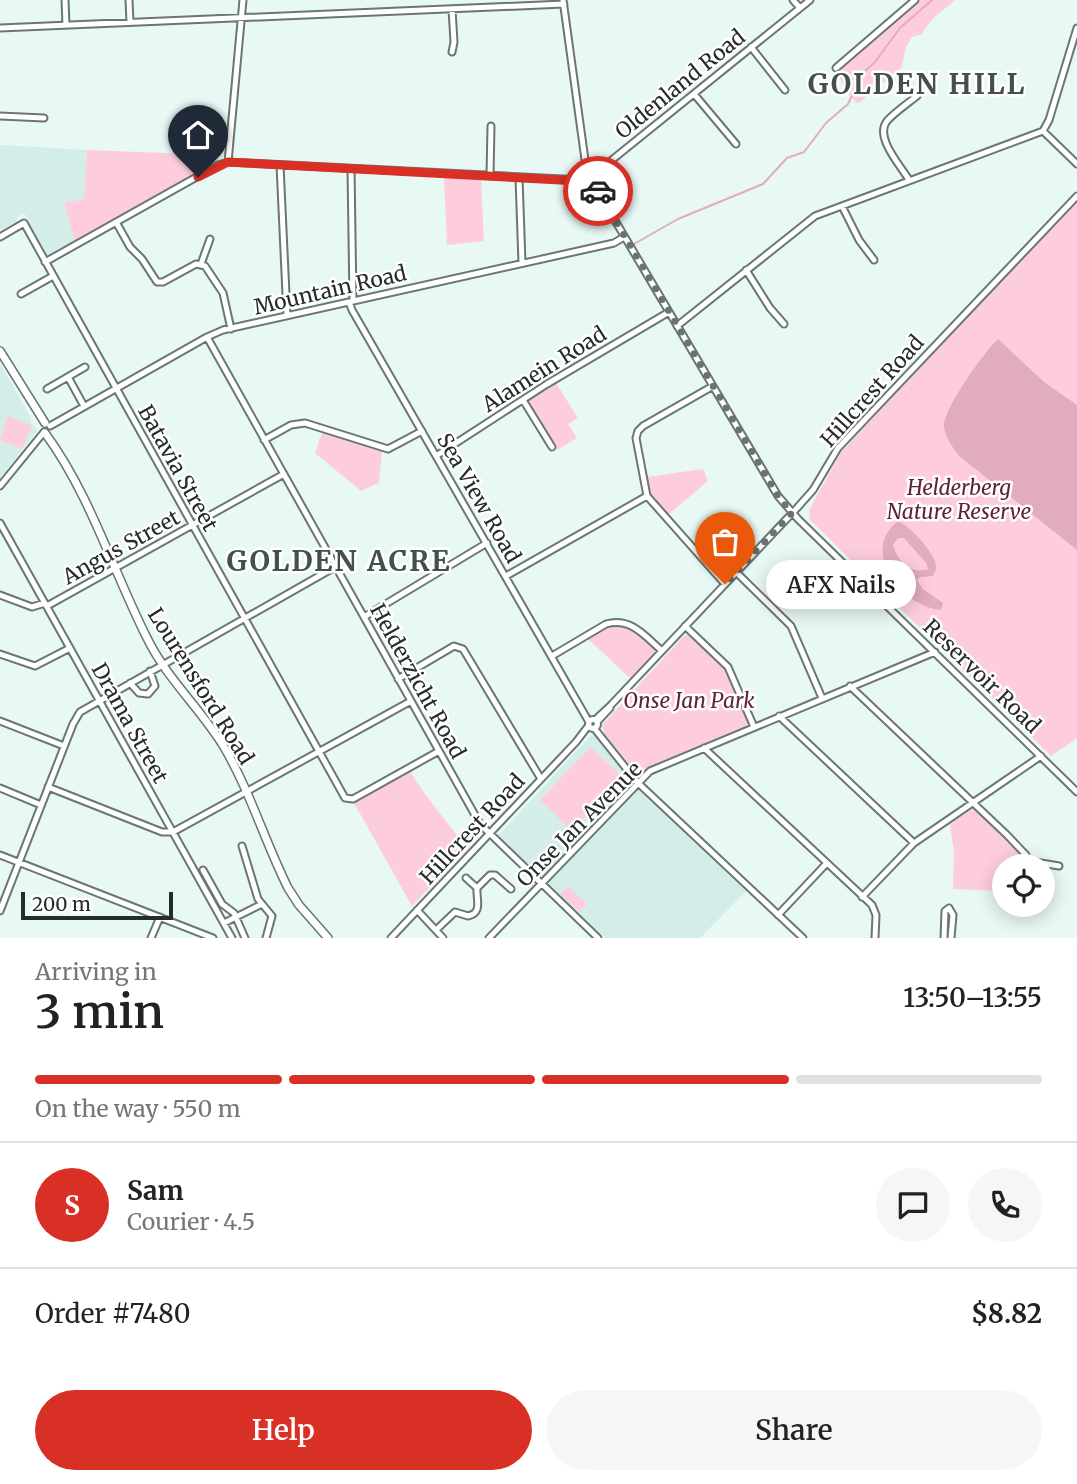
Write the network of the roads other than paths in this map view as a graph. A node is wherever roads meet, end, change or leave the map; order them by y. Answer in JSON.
{"nodes":[{"id":1,"x":65,"y":0,"type":"edge"},
{"id":2,"x":129,"y":0,"type":"edge"},
{"id":3,"x":243,"y":0,"type":"edge"},
{"id":4,"x":793,"y":0,"type":"edge"},
{"id":5,"x":810,"y":0,"type":"edge"},
{"id":6,"x":915,"y":0,"type":"edge"},
{"id":7,"x":564,"y":2,"type":"edge"},
{"id":8,"x":800,"y":8,"type":"junction"},
{"id":9,"x":452,"y":9,"type":"junction"},
{"id":10,"x":241,"y":17,"type":"junction"},
{"id":11,"x":130,"y":22,"type":"junction"},
{"id":12,"x":66,"y":25,"type":"junction"},
{"id":13,"x":0,"y":27,"type":"edge"},
{"id":14,"x":1077,"y":28,"type":"edge"},
{"id":15,"x":751,"y":47,"type":"junction"},
{"id":16,"x":452,"y":52,"type":"dead end"},
{"id":17,"x":1074,"y":52,"type":"edge"},
{"id":18,"x":836,"y":68,"type":"dead end"},
{"id":19,"x":785,"y":90,"type":"dead end"},
{"id":20,"x":694,"y":93,"type":"junction"},
{"id":21,"x":917,"y":96,"type":"dead end"},
{"id":22,"x":0,"y":116,"type":"edge"},
{"id":23,"x":44,"y":118,"type":"dead end"},
{"id":24,"x":491,"y":126,"type":"dead end"},
{"id":25,"x":1043,"y":131,"type":"junction"},
{"id":26,"x":736,"y":144,"type":"dead end"},
{"id":27,"x":228,"y":162,"type":"junction"},
{"id":28,"x":1077,"y":164,"type":"edge"},
{"id":29,"x":280,"y":165,"type":"junction"},
{"id":30,"x":351,"y":169,"type":"junction"},
{"id":31,"x":491,"y":176,"type":"junction"},
{"id":32,"x":590,"y":176,"type":"junction"},
{"id":33,"x":519,"y":178,"type":"junction"},
{"id":34,"x":909,"y":180,"type":"junction"},
{"id":35,"x":1077,"y":196,"type":"edge"},
{"id":36,"x":842,"y":206,"type":"junction"},
{"id":37,"x":116,"y":222,"type":"junction"},
{"id":38,"x":0,"y":237,"type":"edge"},
{"id":39,"x":624,"y":237,"type":"junction"},
{"id":40,"x":211,"y":239,"type":"dead end"},
{"id":41,"x":874,"y":260,"type":"dead end"},
{"id":42,"x":46,"y":262,"type":"junction"},
{"id":43,"x":522,"y":263,"type":"junction"},
{"id":44,"x":201,"y":264,"type":"junction"},
{"id":45,"x":746,"y":270,"type":"junction"},
{"id":46,"x":53,"y":276,"type":"junction"},
{"id":47,"x":20,"y":294,"type":"dead end"},
{"id":48,"x":351,"y":302,"type":"junction"},
{"id":49,"x":669,"y":312,"type":"junction"},
{"id":50,"x":287,"y":316,"type":"junction"},
{"id":51,"x":784,"y":324,"type":"dead end"},
{"id":52,"x":677,"y":326,"type":"junction"},
{"id":53,"x":231,"y":328,"type":"junction"},
{"id":54,"x":207,"y":337,"type":"junction"},
{"id":55,"x":0,"y":351,"type":"edge"},
{"id":56,"x":85,"y":367,"type":"dead end"},
{"id":57,"x":68,"y":377,"type":"junction"},
{"id":58,"x":713,"y":386,"type":"junction"},
{"id":59,"x":47,"y":388,"type":"dead end"},
{"id":60,"x":116,"y":388,"type":"junction"},
{"id":61,"x":523,"y":400,"type":"junction"},
{"id":62,"x":84,"y":406,"type":"junction"},
{"id":63,"x":43,"y":430,"type":"junction"},
{"id":64,"x":422,"y":431,"type":"junction"},
{"id":65,"x":264,"y":440,"type":"junction"},
{"id":66,"x":54,"y":444,"type":"junction"},
{"id":67,"x":552,"y":447,"type":"dead end"},
{"id":68,"x":436,"y":456,"type":"junction"},
{"id":69,"x":284,"y":474,"type":"junction"},
{"id":70,"x":0,"y":486,"type":"edge"},
{"id":71,"x":647,"y":496,"type":"junction"},
{"id":72,"x":792,"y":513,"type":"junction"},
{"id":73,"x":0,"y":523,"type":"edge"},
{"id":74,"x":192,"y":525,"type":"junction"},
{"id":75,"x":487,"y":543,"type":"junction"},
{"id":76,"x":335,"y":567,"type":"junction"},
{"id":77,"x":114,"y":569,"type":"junction"},
{"id":78,"x":736,"y":572,"type":"junction"},
{"id":79,"x":506,"y":576,"type":"junction"},
{"id":80,"x":725,"y":584,"type":"junction"},
{"id":81,"x":0,"y":595,"type":"edge"},
{"id":82,"x":46,"y":604,"type":"junction"},
{"id":83,"x":364,"y":617,"type":"junction"},
{"id":84,"x":244,"y":618,"type":"junction"},
{"id":85,"x":685,"y":626,"type":"junction"},
{"id":86,"x":70,"y":648,"type":"junction"},
{"id":87,"x":662,"y":652,"type":"junction"},
{"id":88,"x":935,"y":652,"type":"junction"},
{"id":89,"x":0,"y":654,"type":"edge"},
{"id":90,"x":552,"y":656,"type":"junction"},
{"id":91,"x":162,"y":664,"type":"junction"},
{"id":92,"x":150,"y":671,"type":"junction"},
{"id":93,"x":398,"y":679,"type":"junction"},
{"id":94,"x":130,"y":683,"type":"junction"},
{"id":95,"x":850,"y":687,"type":"junction"},
{"id":96,"x":822,"y":698,"type":"junction"},
{"id":97,"x":99,"y":700,"type":"junction"},
{"id":98,"x":411,"y":701,"type":"junction"},
{"id":99,"x":779,"y":716,"type":"junction"},
{"id":100,"x":0,"y":721,"type":"edge"},
{"id":101,"x":593,"y":724,"type":"junction"},
{"id":102,"x":754,"y":727,"type":"junction"},
{"id":103,"x":64,"y":746,"type":"junction"},
{"id":104,"x":704,"y":748,"type":"junction"},
{"id":105,"x":439,"y":751,"type":"junction"},
{"id":106,"x":320,"y":752,"type":"junction"},
{"id":107,"x":1041,"y":756,"type":"junction"},
{"id":108,"x":541,"y":779,"type":"junction"},
{"id":109,"x":637,"y":782,"type":"junction"},
{"id":110,"x":48,"y":787,"type":"junction"},
{"id":111,"x":0,"y":789,"type":"edge"},
{"id":112,"x":1077,"y":792,"type":"edge"},
{"id":113,"x":246,"y":793,"type":"junction"},
{"id":114,"x":974,"y":803,"type":"junction"},
{"id":115,"x":41,"y":804,"type":"junction"},
{"id":116,"x":173,"y":832,"type":"junction"},
{"id":117,"x":489,"y":835,"type":"junction"},
{"id":118,"x":914,"y":843,"type":"junction"},
{"id":119,"x":242,"y":846,"type":"dead end"},
{"id":120,"x":1024,"y":854,"type":"edge"},
{"id":121,"x":0,"y":855,"type":"edge"},
{"id":122,"x":19,"y":863,"type":"junction"},
{"id":123,"x":826,"y":864,"type":"junction"},
{"id":124,"x":1055,"y":866,"type":"edge"},
{"id":125,"x":1059,"y":866,"type":"dead end"},
{"id":126,"x":203,"y":870,"type":"dead end"},
{"id":127,"x":466,"y":878,"type":"dead end"},
{"id":128,"x":541,"y":884,"type":"junction"},
{"id":129,"x":477,"y":887,"type":"junction"},
{"id":130,"x":511,"y":889,"type":"dead end"},
{"id":131,"x":862,"y":897,"type":"junction"},
{"id":132,"x":262,"y":904,"type":"junction"},
{"id":133,"x":417,"y":910,"type":"junction"},
{"id":134,"x":0,"y":911,"type":"edge"},
{"id":135,"x":778,"y":915,"type":"junction"},
{"id":136,"x":160,"y":917,"type":"junction"},
{"id":137,"x":236,"y":917,"type":"junction"},
{"id":138,"x":224,"y":923,"type":"junction"},
{"id":139,"x":436,"y":930,"type":"junction"},
{"id":140,"x":495,"y":933,"type":"junction"},
{"id":141,"x":152,"y":938,"type":"edge"},
{"id":142,"x":213,"y":938,"type":"edge"},
{"id":143,"x":232,"y":938,"type":"edge"},
{"id":144,"x":245,"y":938,"type":"edge"},
{"id":145,"x":266,"y":938,"type":"edge"},
{"id":146,"x":328,"y":938,"type":"edge"},
{"id":147,"x":391,"y":938,"type":"edge"},
{"id":148,"x":443,"y":938,"type":"edge"},
{"id":149,"x":489,"y":938,"type":"edge"},
{"id":150,"x":500,"y":938,"type":"edge"},
{"id":151,"x":598,"y":938,"type":"edge"},
{"id":152,"x":803,"y":938,"type":"edge"},
{"id":153,"x":875,"y":938,"type":"edge"},
{"id":154,"x":944,"y":938,"type":"edge"},
{"id":155,"x":951,"y":938,"type":"edge"}],
"edges":[{"from":1,"to":12,"type":"street"},
{"from":2,"to":11,"type":"street"},
{"from":3,"to":10,"type":"street"},
{"from":4,"to":8,"type":"street"},
{"from":5,"to":8,"type":"street","name":"Oldenland Road"},
{"from":6,"to":18,"type":"street"},
{"from":7,"to":9,"type":"street"},
{"from":7,"to":32,"type":"street","name":"Reservoir Road"},
{"from":8,"to":15,"type":"street","name":"Oldenland Road"},
{"from":9,"to":10,"type":"street"},
{"from":9,"to":16,"type":"street"},
{"from":10,"to":11,"type":"street"},
{"from":10,"to":27,"type":"street"},
{"from":11,"to":12,"type":"street"},
{"from":12,"to":13,"type":"street"},
{"from":14,"to":17,"type":"street"},
{"from":15,"to":19,"type":"street"},
{"from":15,"to":20,"type":"street","name":"Oldenland Road"},
{"from":17,"to":25,"type":"street"},
{"from":20,"to":26,"type":"street"},
{"from":20,"to":32,"type":"street","name":"Oldenland Road"},
{"from":21,"to":34,"type":"street"},
{"from":22,"to":23,"type":"street"},
{"from":24,"to":31,"type":"street"},
{"from":25,"to":28,"type":"street"},
{"from":25,"to":34,"type":"street"},
{"from":27,"to":29,"type":"street"},
{"from":27,"to":37,"type":"street"},
{"from":29,"to":30,"type":"street"},
{"from":29,"to":50,"type":"street"},
{"from":30,"to":31,"type":"street"},
{"from":30,"to":48,"type":"street","name":"Sea View Road"},
{"from":31,"to":33,"type":"street"},
{"from":32,"to":33,"type":"street"},
{"from":32,"to":39,"type":"street","name":"Reservoir Road"},
{"from":33,"to":43,"type":"street"},
{"from":34,"to":36,"type":"street"},
{"from":35,"to":72,"type":"street","name":"Hillcrest Road"},
{"from":36,"to":41,"type":"street"},
{"from":36,"to":45,"type":"street"},
{"from":37,"to":42,"type":"street"},
{"from":37,"to":44,"type":"street"},
{"from":38,"to":42,"type":"street","name":"Batavia Street"},
{"from":39,"to":43,"type":"street","name":"Mountain Road"},
{"from":39,"to":49,"type":"street","name":"Reservoir Road"},
{"from":40,"to":44,"type":"street"},
{"from":42,"to":46,"type":"street","name":"Batavia Street"},
{"from":43,"to":48,"type":"street","name":"Mountain Road"},
{"from":44,"to":53,"type":"street"},
{"from":45,"to":51,"type":"street"},
{"from":45,"to":52,"type":"street"},
{"from":46,"to":47,"type":"street"},
{"from":46,"to":60,"type":"street","name":"Batavia Street"},
{"from":48,"to":50,"type":"street","name":"Mountain Road"},
{"from":48,"to":64,"type":"street","name":"Sea View Road"},
{"from":49,"to":52,"type":"street","name":"Reservoir Road"},
{"from":49,"to":61,"type":"street","name":"Alamein Road"},
{"from":50,"to":53,"type":"street","name":"Mountain Road"},
{"from":52,"to":58,"type":"street","name":"Reservoir Road"},
{"from":53,"to":54,"type":"street","name":"Mountain Road"},
{"from":54,"to":60,"type":"street","name":"Mountain Road"},
{"from":54,"to":65,"type":"street","name":"Helderzicht Road"},
{"from":55,"to":63,"type":"street","name":"Lourensford Road"},
{"from":56,"to":57,"type":"street"},
{"from":57,"to":59,"type":"street"},
{"from":57,"to":62,"type":"street"},
{"from":58,"to":71,"type":"street"},
{"from":58,"to":72,"type":"street","name":"Reservoir Road"},
{"from":60,"to":62,"type":"street","name":"Mountain Road"},
{"from":60,"to":74,"type":"street","name":"Batavia Street"},
{"from":61,"to":67,"type":"street"},
{"from":61,"to":68,"type":"street","name":"Alamein Road"},
{"from":62,"to":63,"type":"street","name":"Mountain Road"},
{"from":63,"to":66,"type":"street","name":"Lourensford Road"},
{"from":63,"to":66,"type":"street"},
{"from":63,"to":70,"type":"street"},
{"from":64,"to":65,"type":"street"},
{"from":64,"to":68,"type":"street","name":"Sea View Road"},
{"from":65,"to":69,"type":"street","name":"Helderzicht Road"},
{"from":66,"to":77,"type":"street","name":"Lourensford Road"},
{"from":68,"to":75,"type":"street","name":"Sea View Road"},
{"from":69,"to":74,"type":"street","name":"Angus Street"},
{"from":69,"to":76,"type":"street","name":"Helderzicht Road"},
{"from":71,"to":79,"type":"street"},
{"from":71,"to":80,"type":"street"},
{"from":72,"to":78,"type":"street","name":"Hillcrest Road"},
{"from":72,"to":88,"type":"street","name":"Reservoir Road"},
{"from":73,"to":82,"type":"street","name":"Drama Street"},
{"from":74,"to":77,"type":"street","name":"Angus Street"},
{"from":74,"to":84,"type":"street","name":"Batavia Street"},
{"from":75,"to":79,"type":"street","name":"Sea View Road"},
{"from":75,"to":83,"type":"street"},
{"from":76,"to":83,"type":"street","name":"Helderzicht Road"},
{"from":76,"to":84,"type":"street"},
{"from":77,"to":82,"type":"street","name":"Angus Street"},
{"from":77,"to":91,"type":"street","name":"Lourensford Road"},
{"from":78,"to":80,"type":"street","name":"Hillcrest Road"},
{"from":78,"to":96,"type":"street"},
{"from":79,"to":90,"type":"street","name":"Sea View Road"},
{"from":80,"to":85,"type":"street","name":"Hillcrest Road"},
{"from":81,"to":82,"type":"street"},
{"from":82,"to":86,"type":"street","name":"Drama Street"},
{"from":83,"to":93,"type":"street","name":"Helderzicht Road"},
{"from":84,"to":91,"type":"street"},
{"from":84,"to":106,"type":"street","name":"Batavia Street"},
{"from":85,"to":87,"type":"street","name":"Hillcrest Road"},
{"from":85,"to":102,"type":"street"},
{"from":86,"to":89,"type":"street"},
{"from":86,"to":97,"type":"street","name":"Drama Street"},
{"from":87,"to":90,"type":"street"},
{"from":87,"to":101,"type":"street","name":"Hillcrest Road"},
{"from":88,"to":95,"type":"street","name":"Onse Jan Avenue"},
{"from":88,"to":107,"type":"street","name":"Reservoir Road"},
{"from":90,"to":101,"type":"street","name":"Sea View Road"},
{"from":91,"to":92,"type":"street"},
{"from":91,"to":113,"type":"street","name":"Lourensford Road"},
{"from":92,"to":94,"type":"street"},
{"from":92,"to":94,"type":"street"},
{"from":93,"to":98,"type":"street","name":"Helderzicht Road"},
{"from":93,"to":108,"type":"street"},
{"from":94,"to":97,"type":"street"},
{"from":95,"to":96,"type":"street","name":"Onse Jan Avenue"},
{"from":95,"to":114,"type":"street"},
{"from":96,"to":99,"type":"street","name":"Onse Jan Avenue"},
{"from":97,"to":103,"type":"street"},
{"from":97,"to":116,"type":"street","name":"Drama Street"},
{"from":98,"to":105,"type":"street","name":"Helderzicht Road"},
{"from":98,"to":106,"type":"street"},
{"from":99,"to":102,"type":"street","name":"Onse Jan Avenue"},
{"from":99,"to":118,"type":"street"},
{"from":100,"to":103,"type":"street"},
{"from":101,"to":108,"type":"street","name":"Hillcrest Road"},
{"from":101,"to":109,"type":"street","name":"Sea View Road"},
{"from":102,"to":104,"type":"street","name":"Onse Jan Avenue"},
{"from":103,"to":110,"type":"street"},
{"from":104,"to":109,"type":"street","name":"Onse Jan Avenue"},
{"from":104,"to":123,"type":"street"},
{"from":105,"to":106,"type":"street","name":"Batavia Street"},
{"from":105,"to":117,"type":"street","name":"Helderzicht Road"},
{"from":106,"to":113,"type":"street"},
{"from":107,"to":112,"type":"street","name":"Reservoir Road"},
{"from":107,"to":114,"type":"street"},
{"from":108,"to":117,"type":"street","name":"Hillcrest Road"},
{"from":109,"to":128,"type":"street","name":"Onse Jan Avenue"},
{"from":109,"to":135,"type":"street","name":"Sea View Road"},
{"from":110,"to":115,"type":"street"},
{"from":110,"to":116,"type":"street"},
{"from":111,"to":115,"type":"street"},
{"from":113,"to":116,"type":"street"},
{"from":113,"to":146,"type":"street","name":"Lourensford Road"},
{"from":114,"to":118,"type":"street"},
{"from":114,"to":120,"type":"street"},
{"from":115,"to":122,"type":"street"},
{"from":116,"to":138,"type":"street","name":"Drama Street"},
{"from":117,"to":128,"type":"street","name":"Helderzicht Road"},
{"from":117,"to":133,"type":"street","name":"Hillcrest Road"},
{"from":118,"to":131,"type":"street"},
{"from":119,"to":132,"type":"street"},
{"from":121,"to":122,"type":"street"},
{"from":122,"to":134,"type":"street"},
{"from":122,"to":136,"type":"street"},
{"from":123,"to":131,"type":"street"},
{"from":123,"to":135,"type":"street"},
{"from":124,"to":125,"type":"street"},
{"from":126,"to":137,"type":"street"},
{"from":127,"to":129,"type":"street"},
{"from":128,"to":140,"type":"street","name":"Onse Jan Avenue"},
{"from":128,"to":151,"type":"street","name":"Helderzicht Road"},
{"from":129,"to":130,"type":"street"},
{"from":129,"to":139,"type":"street"},
{"from":131,"to":153,"type":"street"},
{"from":132,"to":137,"type":"street"},
{"from":132,"to":145,"type":"street"},
{"from":133,"to":139,"type":"street"},
{"from":133,"to":147,"type":"street","name":"Hillcrest Road"},
{"from":135,"to":152,"type":"street","name":"Sea View Road"},
{"from":136,"to":141,"type":"street"},
{"from":136,"to":142,"type":"street"},
{"from":137,"to":138,"type":"street"},
{"from":137,"to":144,"type":"street"},
{"from":138,"to":143,"type":"street","name":"Drama Street"},
{"from":139,"to":148,"type":"street"},
{"from":140,"to":149,"type":"street","name":"Onse Jan Avenue"},
{"from":140,"to":150,"type":"street"},
{"from":154,"to":155,"type":"street"}]}
